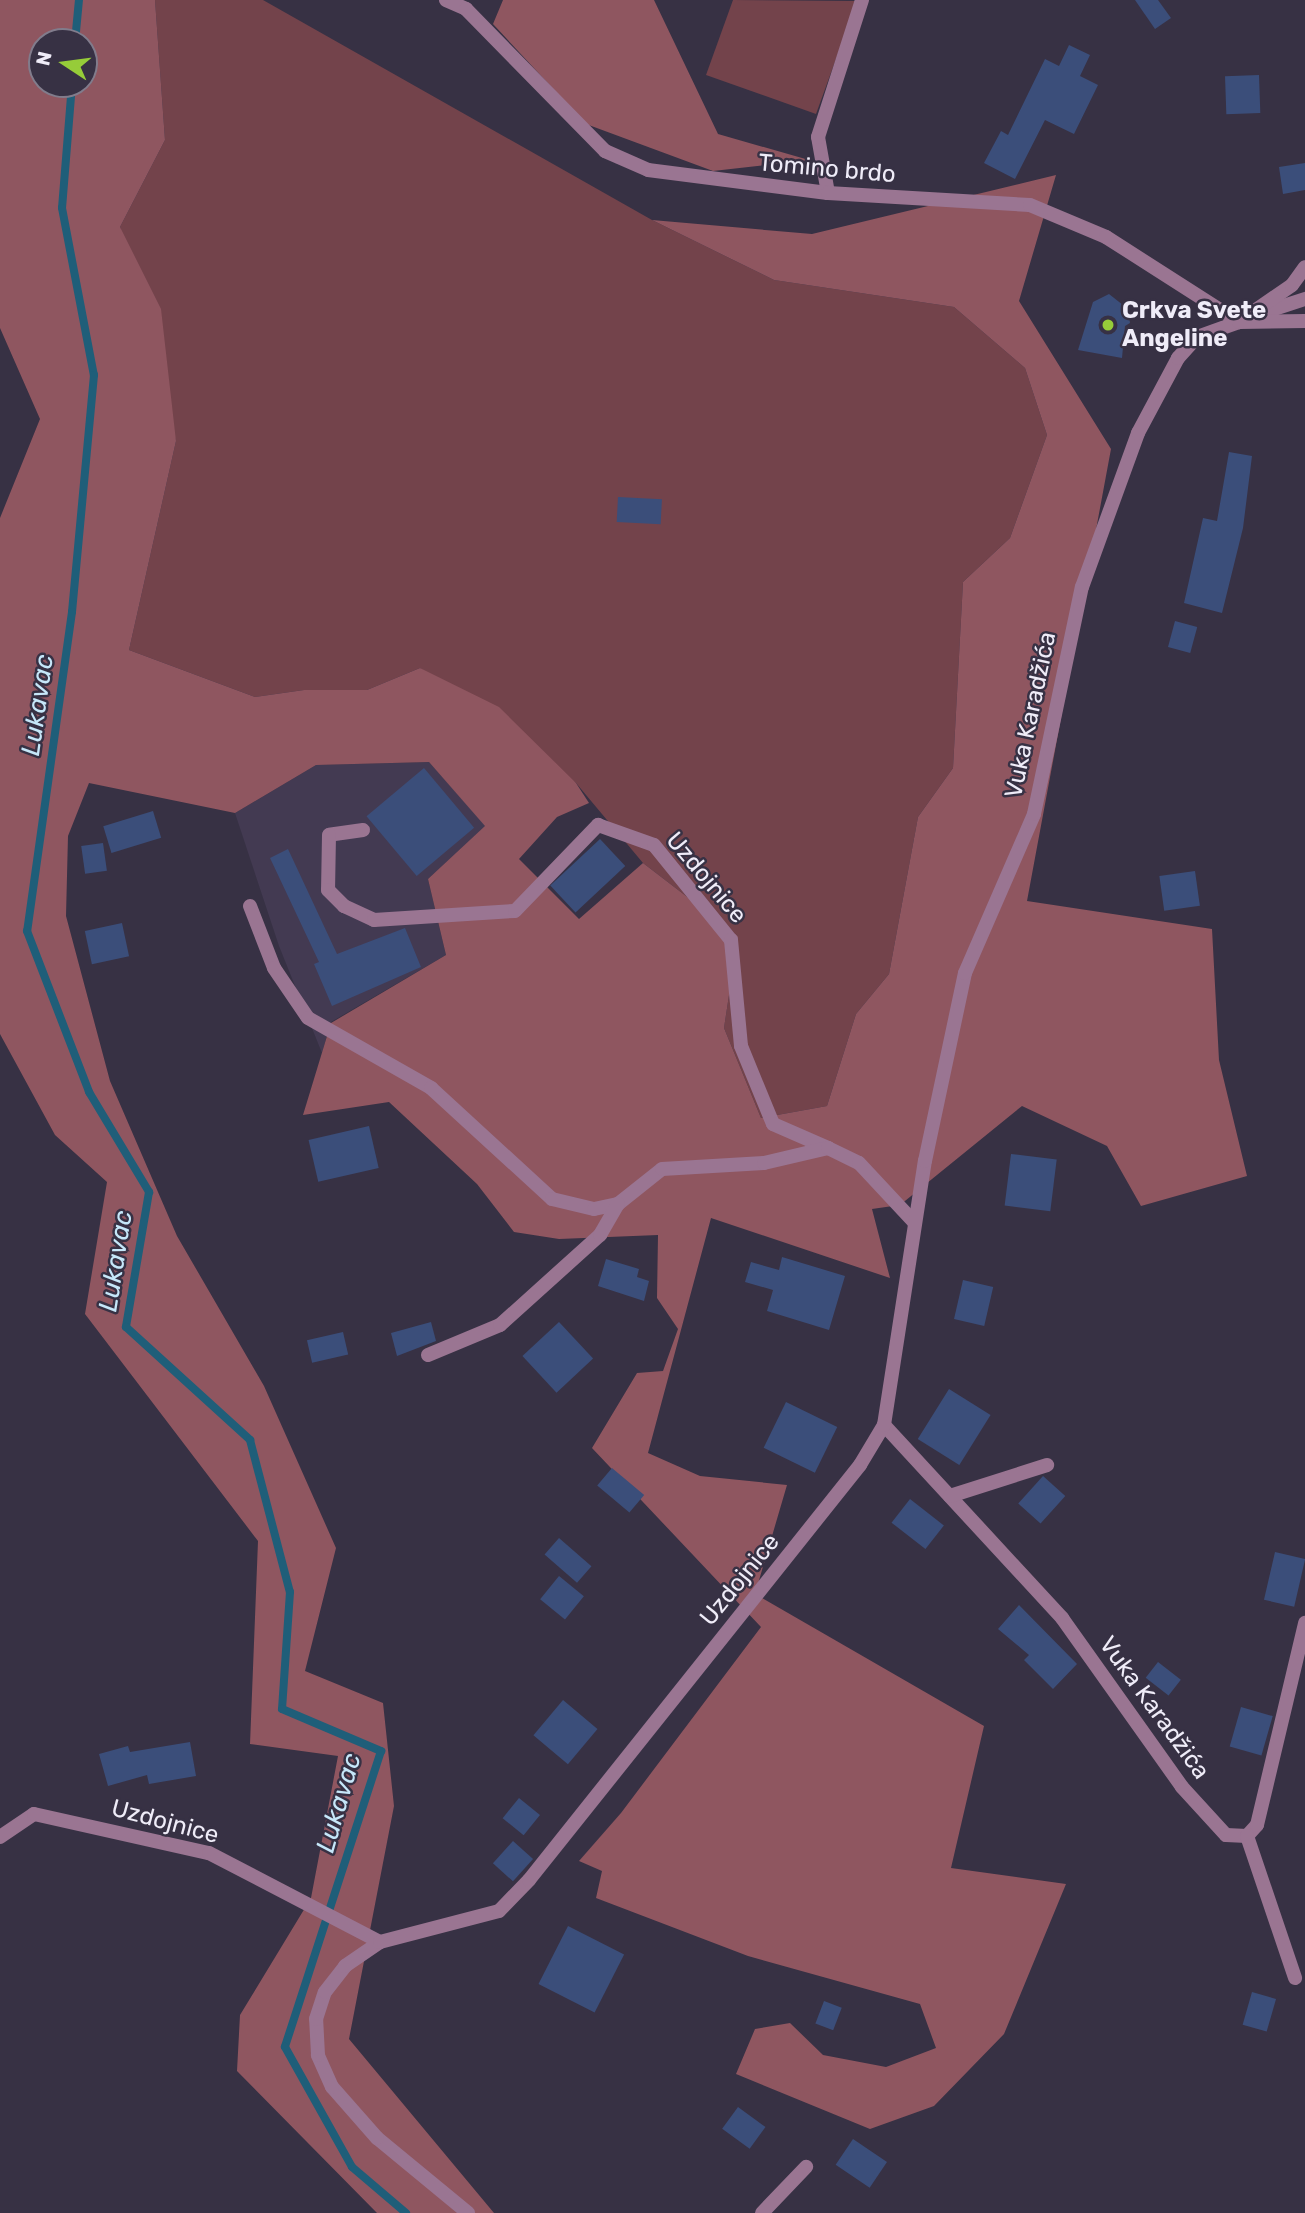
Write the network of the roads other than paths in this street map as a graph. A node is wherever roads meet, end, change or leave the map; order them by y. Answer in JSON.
{"nodes":[{"id":1,"x":446,"y":0,"type":"edge"},
{"id":2,"x":862,"y":0,"type":"edge"},
{"id":3,"x":828,"y":193,"type":"junction"},
{"id":4,"x":1305,"y":267,"type":"edge"},
{"id":5,"x":1305,"y":299,"type":"edge"},
{"id":6,"x":1239,"y":321,"type":"junction"},
{"id":7,"x":1305,"y":321,"type":"edge"},
{"id":8,"x":363,"y":830,"type":"dead end"},
{"id":9,"x":250,"y":906,"type":"dead end"},
{"id":10,"x":828,"y":1147,"type":"junction"},
{"id":11,"x":618,"y":1205,"type":"junction"},
{"id":12,"x":914,"y":1222,"type":"junction"},
{"id":13,"x":428,"y":1355,"type":"dead end"},
{"id":14,"x":884,"y":1425,"type":"junction"},
{"id":15,"x":1047,"y":1465,"type":"dead end"},
{"id":16,"x":950,"y":1496,"type":"junction"},
{"id":17,"x":1305,"y":1623,"type":"edge"},
{"id":18,"x":1247,"y":1836,"type":"junction"},
{"id":19,"x":0,"y":1837,"type":"edge"},
{"id":20,"x":380,"y":1942,"type":"junction"},
{"id":21,"x":1295,"y":1978,"type":"dead end"},
{"id":22,"x":806,"y":2168,"type":"dead end"},
{"id":23,"x":468,"y":2213,"type":"edge"},
{"id":24,"x":762,"y":2213,"type":"edge"}],
"edges":[{"from":1,"to":3,"type":"street","name":"Tomino brdo"},
{"from":2,"to":3,"type":"street"},
{"from":3,"to":6,"type":"street","name":"Tomino brdo"},
{"from":4,"to":6,"type":"street"},
{"from":5,"to":6,"type":"street"},
{"from":6,"to":7,"type":"street","name":"Vuka Karadžića"},
{"from":6,"to":12,"type":"street","name":"Vuka Karadžića"},
{"from":8,"to":10,"type":"street","name":"Uzdojnice"},
{"from":9,"to":11,"type":"street"},
{"from":10,"to":11,"type":"street"},
{"from":10,"to":12,"type":"street","name":"Uzdojnice"},
{"from":11,"to":13,"type":"street"},
{"from":12,"to":14,"type":"street","name":"Uzdojnice"},
{"from":14,"to":16,"type":"street","name":"Vuka Karadžića"},
{"from":14,"to":20,"type":"street","name":"Uzdojnice"},
{"from":15,"to":16,"type":"street"},
{"from":16,"to":18,"type":"street","name":"Vuka Karadžića"},
{"from":17,"to":18,"type":"street"},
{"from":18,"to":21,"type":"street"},
{"from":19,"to":20,"type":"street","name":"Uzdojnice"},
{"from":20,"to":23,"type":"street"},
{"from":22,"to":24,"type":"street"}]}
